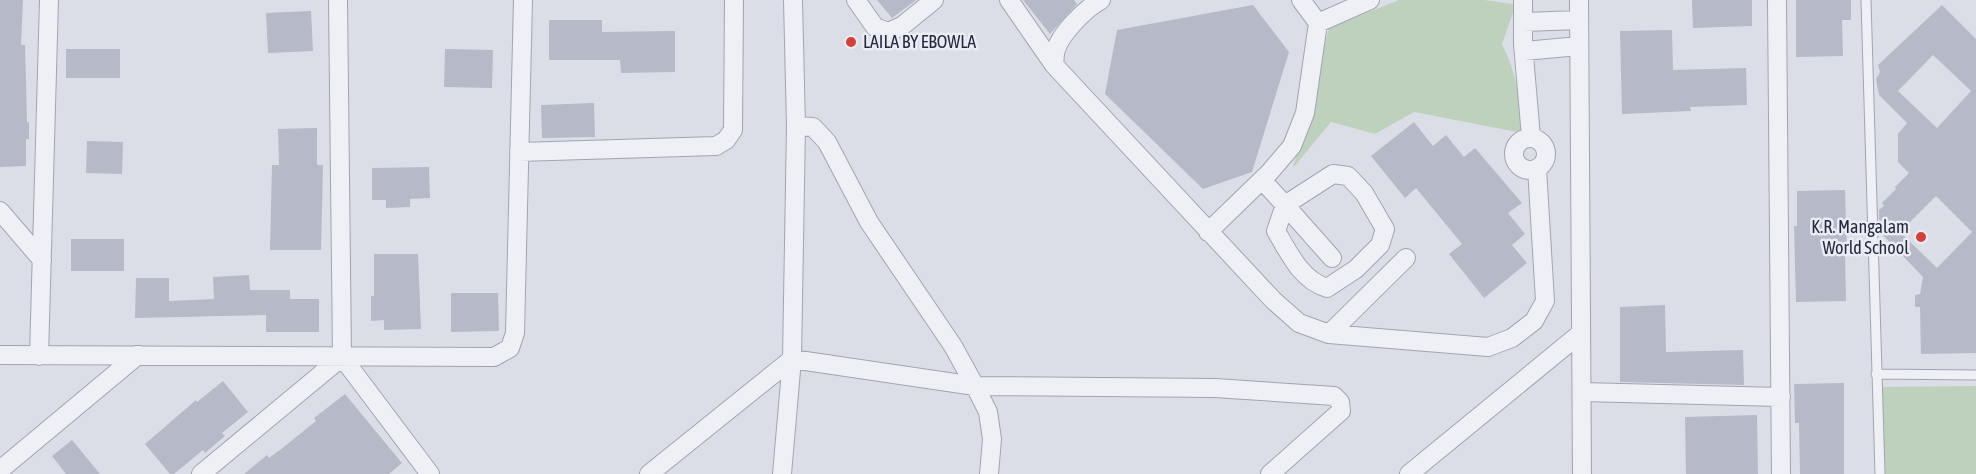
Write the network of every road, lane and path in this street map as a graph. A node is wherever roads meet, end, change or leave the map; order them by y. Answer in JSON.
{"nodes":[{"id":1,"x":49,"y":0,"type":"edge"},
{"id":2,"x":338,"y":0,"type":"edge"},
{"id":3,"x":523,"y":0,"type":"edge"},
{"id":4,"x":734,"y":0,"type":"edge"},
{"id":5,"x":793,"y":0,"type":"edge"},
{"id":6,"x":856,"y":0,"type":"edge"},
{"id":7,"x":934,"y":0,"type":"edge"},
{"id":8,"x":1009,"y":0,"type":"edge"},
{"id":9,"x":1101,"y":0,"type":"edge"},
{"id":10,"x":1301,"y":0,"type":"edge"},
{"id":11,"x":1370,"y":0,"type":"edge"},
{"id":12,"x":1523,"y":0,"type":"edge"},
{"id":13,"x":1579,"y":0,"type":"edge"},
{"id":14,"x":1777,"y":0,"type":"edge"},
{"id":15,"x":1866,"y":0,"type":"edge"},
{"id":16,"x":1579,"y":20,"type":"junction"},
{"id":17,"x":1523,"y":22,"type":"junction"},
{"id":18,"x":1318,"y":23,"type":"junction"},
{"id":19,"x":1579,"y":46,"type":"junction"},
{"id":20,"x":1524,"y":51,"type":"junction"},
{"id":21,"x":1054,"y":65,"type":"junction"},
{"id":22,"x":796,"y":126,"type":"junction"},
{"id":23,"x":519,"y":152,"type":"junction"},
{"id":24,"x":1262,"y":180,"type":"junction"},
{"id":25,"x":1284,"y":205,"type":"junction"},
{"id":26,"x":0,"y":211,"type":"edge"},
{"id":27,"x":1208,"y":232,"type":"junction"},
{"id":28,"x":1332,"y":258,"type":"dead end"},
{"id":29,"x":1406,"y":258,"type":"dead end"},
{"id":30,"x":42,"y":260,"type":"junction"},
{"id":31,"x":1581,"y":333,"type":"junction"},
{"id":32,"x":1329,"y":334,"type":"junction"},
{"id":33,"x":0,"y":355,"type":"edge"},
{"id":34,"x":138,"y":355,"type":"junction"},
{"id":35,"x":39,"y":356,"type":"junction"},
{"id":36,"x":342,"y":357,"type":"junction"},
{"id":37,"x":792,"y":359,"type":"junction"},
{"id":38,"x":1876,"y":374,"type":"junction"},
{"id":39,"x":1976,"y":375,"type":"edge"},
{"id":40,"x":975,"y":386,"type":"junction"},
{"id":41,"x":1582,"y":392,"type":"junction"},
{"id":42,"x":1781,"y":397,"type":"junction"},
{"id":43,"x":0,"y":470,"type":"edge"},
{"id":44,"x":424,"y":472,"type":"edge"},
{"id":45,"x":201,"y":474,"type":"edge"},
{"id":46,"x":649,"y":474,"type":"edge"},
{"id":47,"x":782,"y":474,"type":"edge"},
{"id":48,"x":989,"y":474,"type":"edge"},
{"id":49,"x":1270,"y":474,"type":"edge"},
{"id":50,"x":1409,"y":474,"type":"edge"},
{"id":51,"x":1582,"y":474,"type":"edge"},
{"id":52,"x":1781,"y":474,"type":"edge"},
{"id":53,"x":1880,"y":474,"type":"edge"}],
"edges":[{"from":1,"to":30,"type":"street"},
{"from":2,"to":36,"type":"street"},
{"from":3,"to":23,"type":"street"},
{"from":4,"to":23,"type":"street"},
{"from":5,"to":22,"type":"street"},
{"from":6,"to":7,"type":"street"},
{"from":8,"to":21,"type":"street"},
{"from":9,"to":21,"type":"street"},
{"from":10,"to":18,"type":"street"},
{"from":11,"to":18,"type":"street"},
{"from":12,"to":17,"type":"street"},
{"from":13,"to":16,"type":"street"},
{"from":14,"to":42,"type":"street"},
{"from":15,"to":38,"type":"lane"},
{"from":16,"to":17,"type":"street"},
{"from":16,"to":19,"type":"street"},
{"from":17,"to":20,"type":"street"},
{"from":18,"to":24,"type":"street"},
{"from":19,"to":20,"type":"street"},
{"from":19,"to":31,"type":"street"},
{"from":20,"to":32,"type":"street"},
{"from":21,"to":27,"type":"street"},
{"from":22,"to":37,"type":"street"},
{"from":22,"to":40,"type":"street"},
{"from":23,"to":36,"type":"street"},
{"from":24,"to":25,"type":"street"},
{"from":24,"to":27,"type":"street"},
{"from":25,"to":25,"type":"street"},
{"from":25,"to":28,"type":"street"},
{"from":26,"to":30,"type":"street"},
{"from":27,"to":32,"type":"street"},
{"from":29,"to":32,"type":"street"},
{"from":30,"to":35,"type":"street"},
{"from":31,"to":41,"type":"street"},
{"from":31,"to":50,"type":"street"},
{"from":33,"to":35,"type":"street"},
{"from":34,"to":35,"type":"street"},
{"from":34,"to":36,"type":"street"},
{"from":34,"to":43,"type":"street"},
{"from":36,"to":44,"type":"street"},
{"from":36,"to":45,"type":"street"},
{"from":37,"to":40,"type":"street"},
{"from":37,"to":46,"type":"street"},
{"from":37,"to":47,"type":"street"},
{"from":38,"to":39,"type":"lane"},
{"from":38,"to":53,"type":"lane"},
{"from":40,"to":48,"type":"street"},
{"from":40,"to":49,"type":"street"},
{"from":41,"to":42,"type":"street"},
{"from":41,"to":51,"type":"street"},
{"from":42,"to":52,"type":"street"}]}
